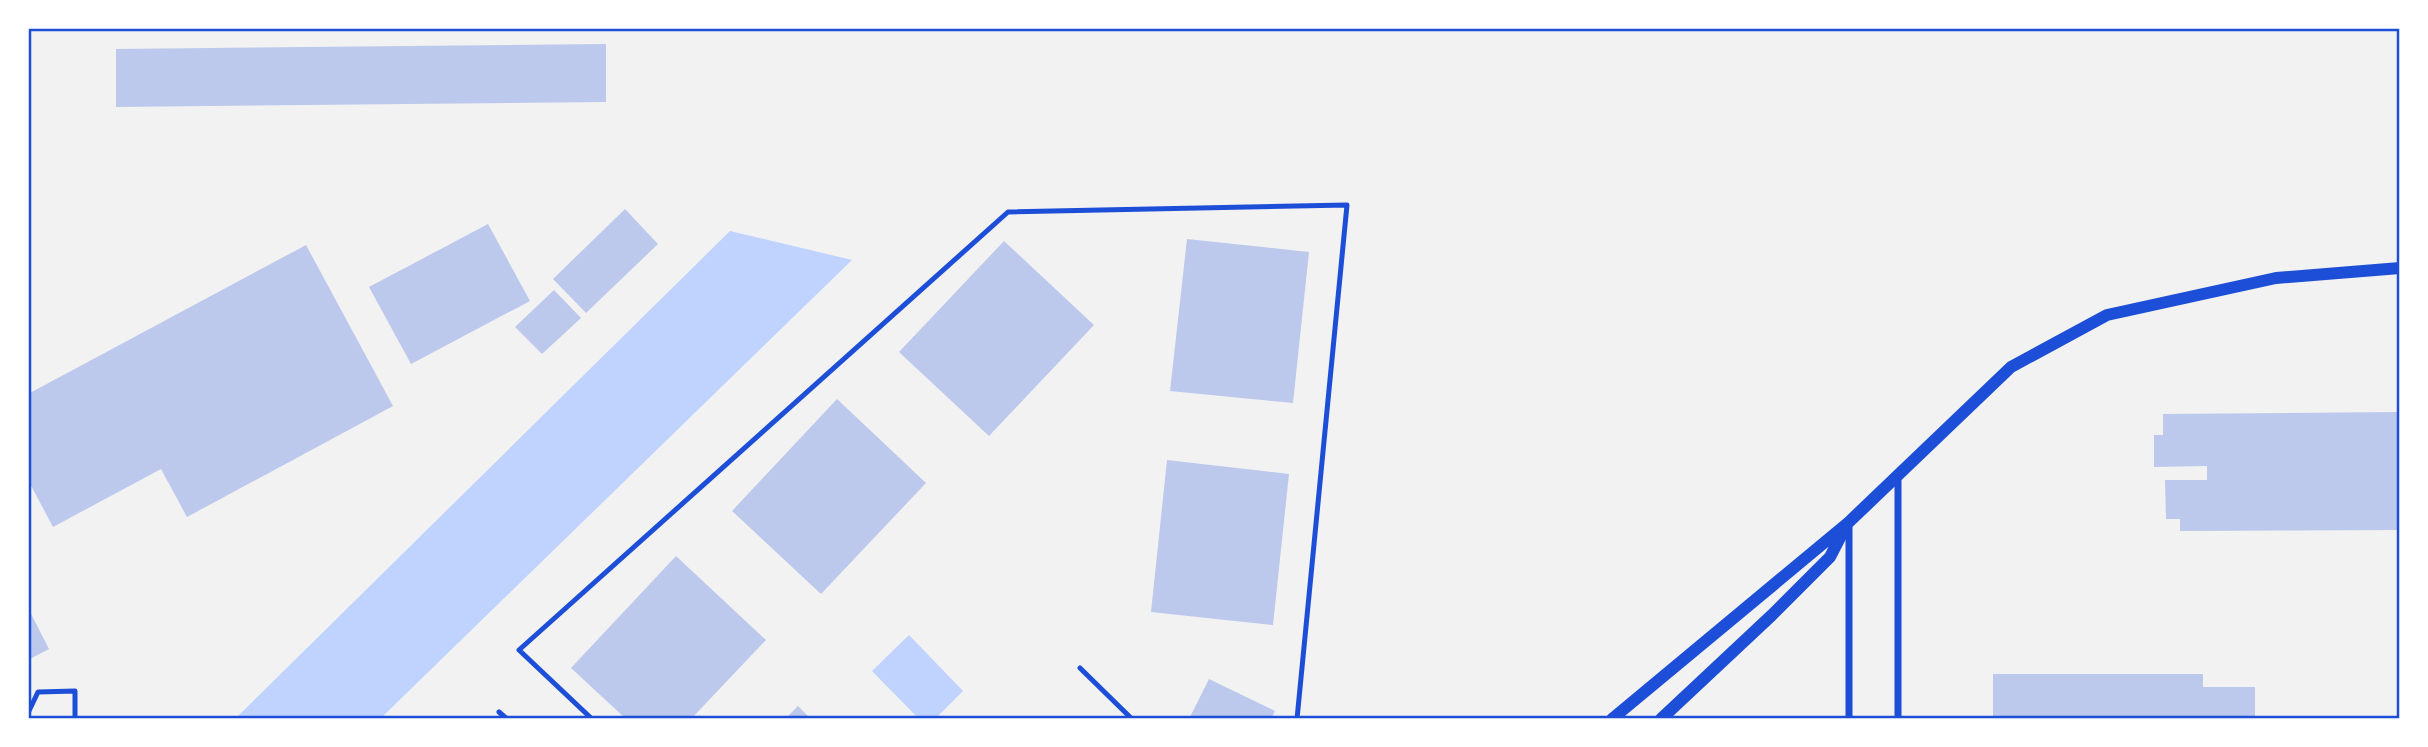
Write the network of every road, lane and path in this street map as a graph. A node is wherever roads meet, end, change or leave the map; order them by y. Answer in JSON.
{"nodes":[{"id":1,"x":2400,"y":268,"type":"edge"},
{"id":2,"x":1898,"y":472,"type":"junction"},
{"id":3,"x":1849,"y":522,"type":"junction"},
{"id":4,"x":1080,"y":668,"type":"dead end"},
{"id":5,"x":499,"y":712,"type":"dead end"},
{"id":6,"x":28,"y":713,"type":"edge"},
{"id":7,"x":75,"y":719,"type":"edge"},
{"id":8,"x":507,"y":719,"type":"edge"},
{"id":9,"x":592,"y":719,"type":"edge"},
{"id":10,"x":1132,"y":719,"type":"edge"},
{"id":11,"x":1297,"y":719,"type":"edge"},
{"id":12,"x":1612,"y":719,"type":"edge"},
{"id":13,"x":1661,"y":719,"type":"edge"},
{"id":14,"x":1850,"y":719,"type":"edge"},
{"id":15,"x":1898,"y":719,"type":"edge"}],
"edges":[{"from":1,"to":2,"type":"street"},
{"from":2,"to":3,"type":"street"},
{"from":2,"to":15,"type":"street"},
{"from":3,"to":12,"type":"street"},
{"from":3,"to":13,"type":"street"},
{"from":3,"to":14,"type":"street"},
{"from":4,"to":10,"type":"lane"},
{"from":5,"to":8,"type":"lane"},
{"from":6,"to":7,"type":"lane"},
{"from":9,"to":11,"type":"lane"}]}
